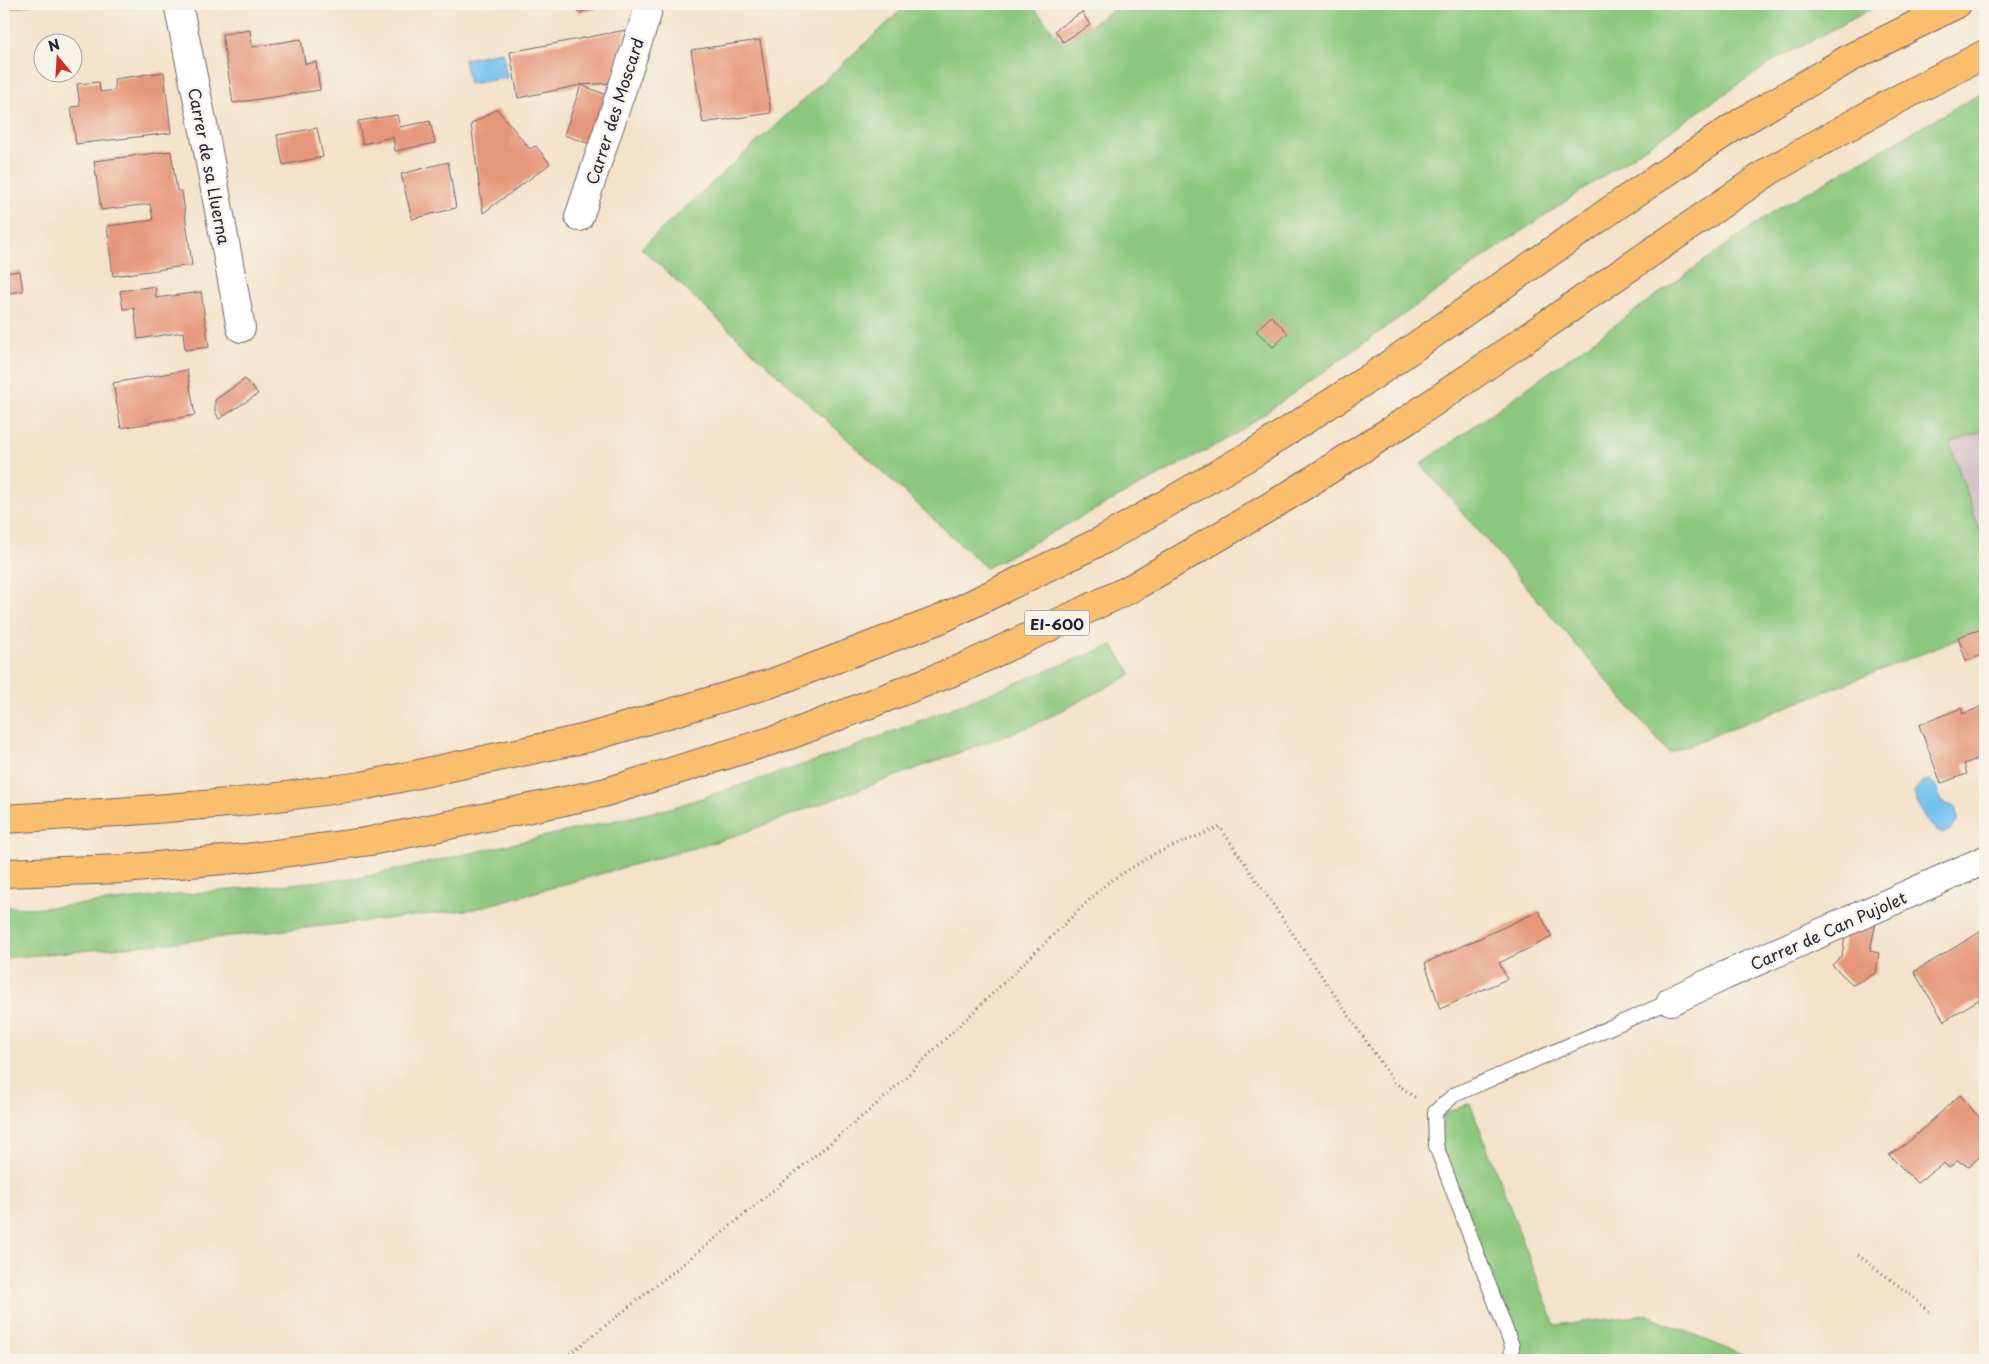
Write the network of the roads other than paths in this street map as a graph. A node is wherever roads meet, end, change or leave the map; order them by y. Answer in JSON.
{"nodes":[{"id":1,"x":178,"y":4,"type":"edge"},
{"id":2,"x":645,"y":4,"type":"edge"},
{"id":3,"x":1957,"y":4,"type":"edge"},
{"id":4,"x":1985,"y":54,"type":"edge"},
{"id":5,"x":579,"y":217,"type":"dead end"},
{"id":6,"x":241,"y":328,"type":"dead end"},
{"id":7,"x":4,"y":819,"type":"edge"},
{"id":8,"x":1985,"y":860,"type":"edge"},
{"id":9,"x":4,"y":873,"type":"edge"},
{"id":10,"x":1671,"y":1002,"type":"joint"},
{"id":11,"x":1512,"y":1360,"type":"edge"}],
"edges":[{"from":1,"to":6,"type":"street","name":"Carrer de sa Lluerna"},
{"from":2,"to":5,"type":"street","name":"Carrer des Moscard"},
{"from":3,"to":7,"type":"main road"},
{"from":4,"to":9,"type":"main road","number":"EI-600"},
{"from":8,"to":10,"type":"street","name":"Carrer de Can Pujolet"},
{"from":10,"to":11,"type":"lane"}]}
